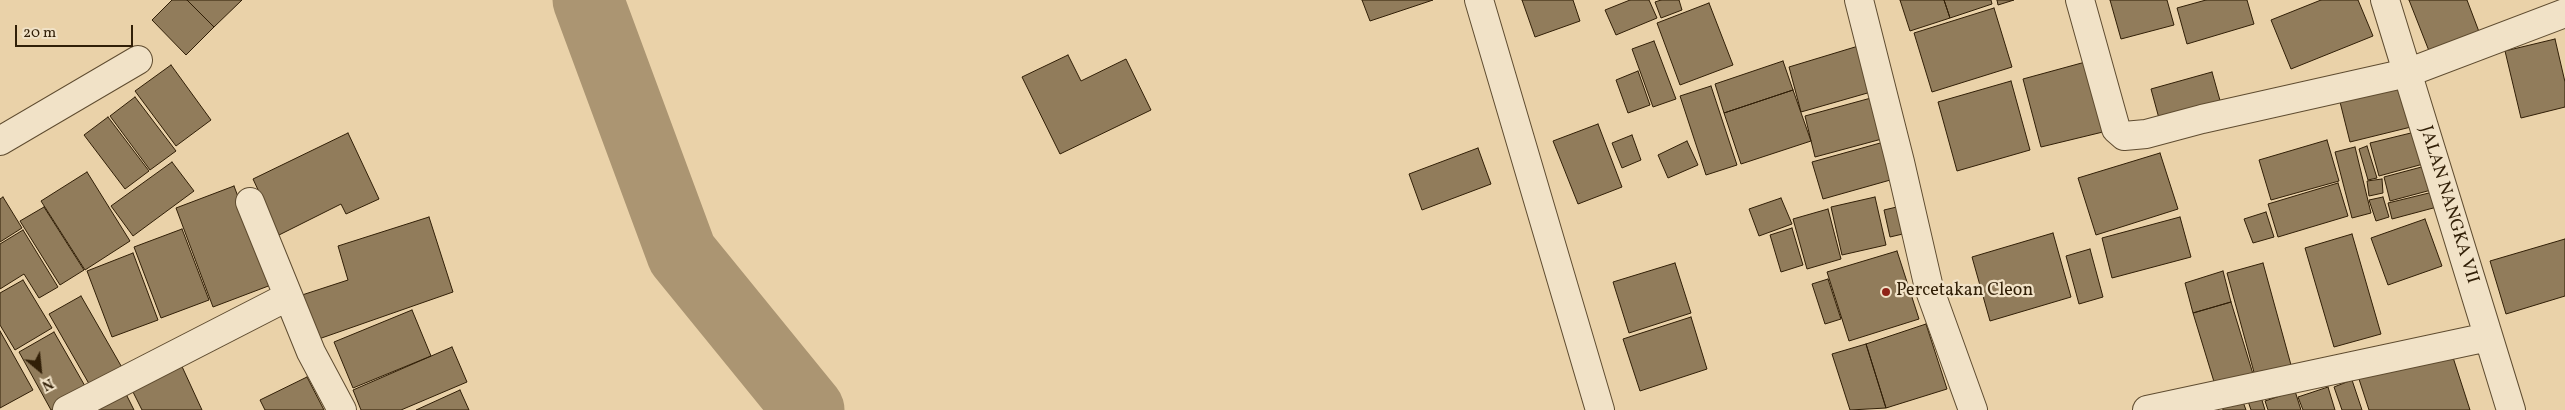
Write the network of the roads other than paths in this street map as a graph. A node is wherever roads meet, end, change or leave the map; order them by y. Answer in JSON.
{"nodes":[{"id":1,"x":1479,"y":0,"type":"edge"},
{"id":2,"x":1859,"y":0,"type":"edge"},
{"id":3,"x":2080,"y":0,"type":"edge"},
{"id":4,"x":2385,"y":0,"type":"edge"},
{"id":5,"x":2565,"y":13,"type":"edge"},
{"id":6,"x":138,"y":60,"type":"dead end"},
{"id":7,"x":2407,"y":73,"type":"junction"},
{"id":8,"x":0,"y":141,"type":"edge"},
{"id":9,"x":250,"y":202,"type":"dead end"},
{"id":10,"x":287,"y":297,"type":"junction"},
{"id":11,"x":2488,"y":336,"type":"junction"},
{"id":12,"x":67,"y":410,"type":"edge"},
{"id":13,"x":342,"y":410,"type":"edge"},
{"id":14,"x":1600,"y":410,"type":"edge"},
{"id":15,"x":1973,"y":410,"type":"edge"},
{"id":16,"x":2147,"y":410,"type":"edge"},
{"id":17,"x":2511,"y":410,"type":"edge"}],
"edges":[{"from":1,"to":14,"type":"street"},
{"from":2,"to":15,"type":"street"},
{"from":3,"to":7,"type":"street"},
{"from":4,"to":7,"type":"street","name":"JALAN NANGKA VII"},
{"from":5,"to":7,"type":"street"},
{"from":6,"to":8,"type":"street"},
{"from":7,"to":11,"type":"street","name":"JALAN NANGKA VII"},
{"from":9,"to":10,"type":"street"},
{"from":10,"to":12,"type":"street"},
{"from":10,"to":13,"type":"street"},
{"from":11,"to":16,"type":"street"},
{"from":11,"to":17,"type":"street","name":"JALAN NANGKA VII"}]}
